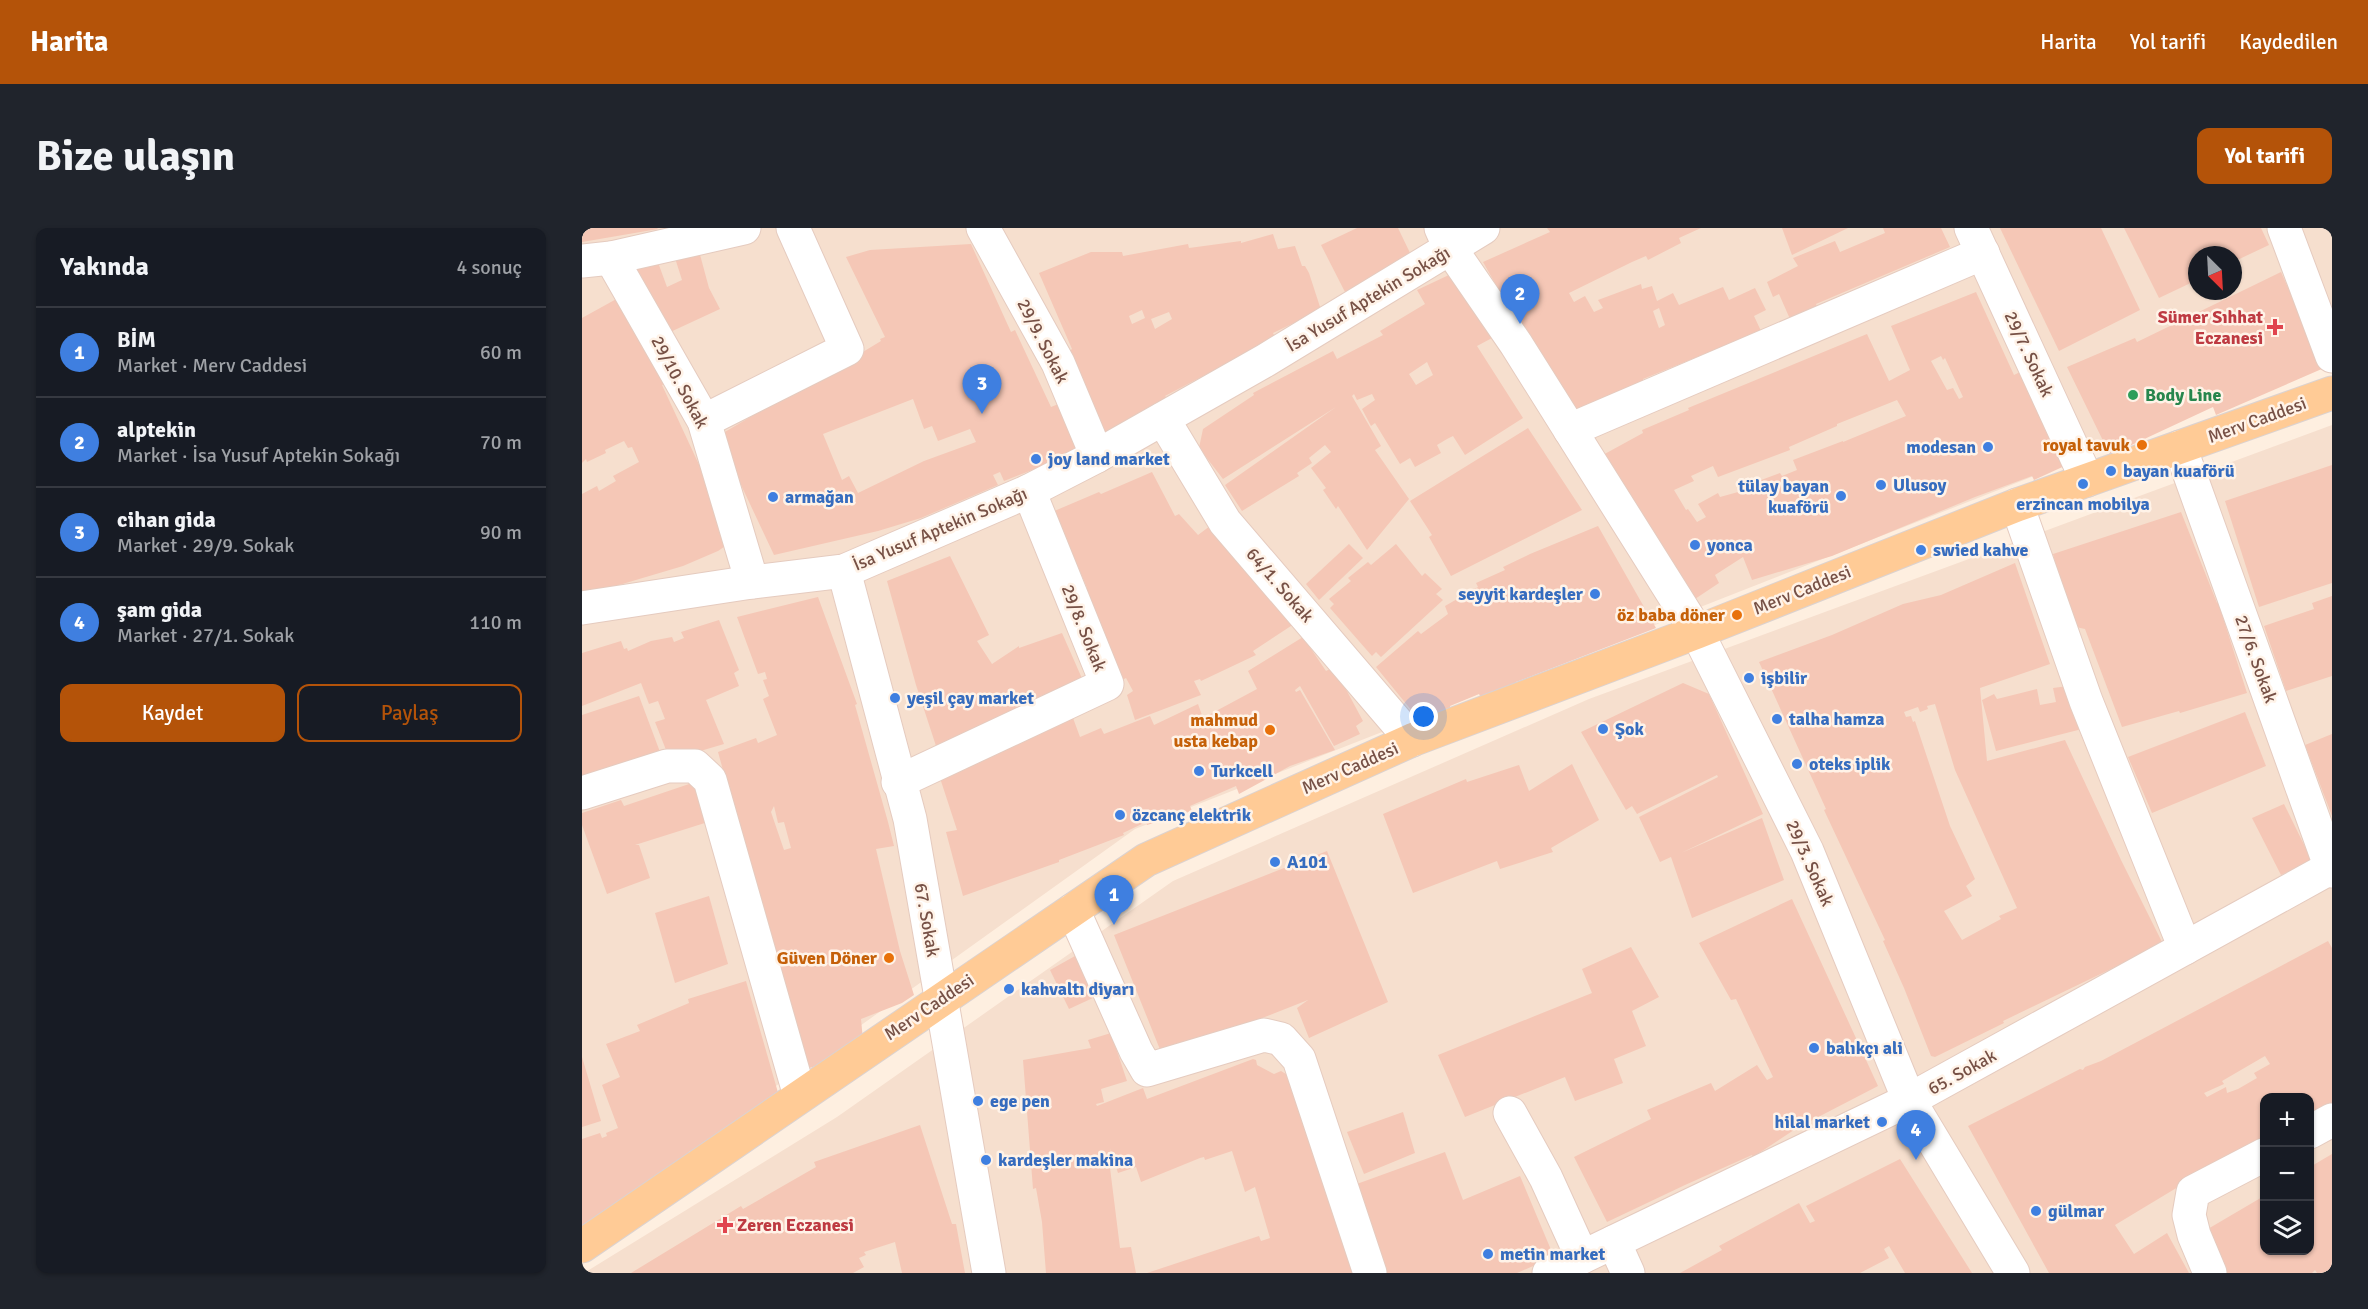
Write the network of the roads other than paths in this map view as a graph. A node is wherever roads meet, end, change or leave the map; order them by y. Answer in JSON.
{"nodes":[{"id":1,"x":744,"y":228,"type":"edge"},
{"id":2,"x":793,"y":228,"type":"edge"},
{"id":3,"x":983,"y":228,"type":"edge"},
{"id":4,"x":1484,"y":228,"type":"edge"},
{"id":5,"x":2284,"y":228,"type":"edge"},
{"id":6,"x":1445,"y":238,"type":"edge"},
{"id":7,"x":1977,"y":240,"type":"edge"},
{"id":8,"x":597,"y":260,"type":"edge"},
{"id":9,"x":2332,"y":356,"type":"edge"},
{"id":10,"x":2332,"y":393,"type":"edge"},
{"id":11,"x":1163,"y":419,"type":"junction"},
{"id":12,"x":704,"y":422,"type":"junction"},
{"id":13,"x":1570,"y":430,"type":"junction"},
{"id":14,"x":2180,"y":447,"type":"junction"},
{"id":15,"x":1097,"y":456,"type":"junction"},
{"id":16,"x":2087,"y":480,"type":"junction"},
{"id":17,"x":1029,"y":491,"type":"junction"},
{"id":18,"x":2017,"y":505,"type":"junction"},
{"id":19,"x":844,"y":571,"type":"junction"},
{"id":20,"x":752,"y":582,"type":"junction"},
{"id":21,"x":582,"y":608,"type":"edge"},
{"id":22,"x":1697,"y":632,"type":"junction"},
{"id":23,"x":1412,"y":740,"type":"junction"},
{"id":24,"x":898,"y":782,"type":"junction"},
{"id":25,"x":582,"y":793,"type":"edge"},
{"id":26,"x":2332,"y":868,"type":"edge"},
{"id":27,"x":1072,"y":910,"type":"junction"},
{"id":28,"x":2185,"y":948,"type":"junction"},
{"id":29,"x":941,"y":998,"type":"junction"},
{"id":30,"x":801,"y":1096,"type":"junction"},
{"id":31,"x":1909,"y":1100,"type":"junction"},
{"id":32,"x":1510,"y":1113,"type":"dead end"},
{"id":33,"x":2332,"y":1120,"type":"edge"},
{"id":34,"x":2314,"y":1130,"type":"edge"},
{"id":35,"x":2260,"y":1158,"type":"edge"},
{"id":36,"x":1614,"y":1242,"type":"junction"},
{"id":37,"x":582,"y":1246,"type":"edge"},
{"id":38,"x":1582,"y":1257,"type":"junction"},
{"id":39,"x":989,"y":1273,"type":"edge"},
{"id":40,"x":1370,"y":1273,"type":"edge"},
{"id":41,"x":1549,"y":1273,"type":"edge"},
{"id":42,"x":1628,"y":1273,"type":"edge"},
{"id":43,"x":2013,"y":1273,"type":"edge"},
{"id":44,"x":2211,"y":1273,"type":"edge"}],
"edges":[{"from":1,"to":8,"type":"street"},
{"from":2,"to":12,"type":"street"},
{"from":3,"to":15,"type":"street","name":"29/9. Sokak"},
{"from":4,"to":6,"type":"street","name":"İsa Yusuf Aptekin Sokağı"},
{"from":5,"to":9,"type":"street"},
{"from":6,"to":11,"type":"street","name":"İsa Yusuf Aptekin Sokağı"},
{"from":6,"to":13,"type":"street","name":"29/3. Sokak"},
{"from":7,"to":13,"type":"street"},
{"from":7,"to":16,"type":"street","name":"29/7. Sokak"},
{"from":8,"to":12,"type":"street","name":"29/10. Sokak"},
{"from":10,"to":14,"type":"main road","name":"Merv Caddesi"},
{"from":11,"to":15,"type":"street","name":"İsa Yusuf Aptekin Sokağı"},
{"from":11,"to":23,"type":"street","name":"64/1. Sokak"},
{"from":12,"to":20,"type":"street","name":"29/10. Sokak"},
{"from":13,"to":22,"type":"street","name":"29/3. Sokak"},
{"from":14,"to":16,"type":"main road","name":"Merv Caddesi"},
{"from":14,"to":26,"type":"street","name":"27/6. Sokak"},
{"from":15,"to":17,"type":"street","name":"İsa Yusuf Aptekin Sokağı"},
{"from":16,"to":18,"type":"main road","name":"Merv Caddesi"},
{"from":17,"to":19,"type":"street","name":"İsa Yusuf Aptekin Sokağı"},
{"from":17,"to":24,"type":"street","name":"29/8. Sokak"},
{"from":18,"to":22,"type":"main road","name":"Merv Caddesi"},
{"from":18,"to":28,"type":"street"},
{"from":19,"to":20,"type":"street","name":"İsa Yusuf Aptekin Sokağı"},
{"from":19,"to":24,"type":"street","name":"67. Sokak"},
{"from":20,"to":21,"type":"street","name":"İsa Yusuf Aptekin Sokağı"},
{"from":22,"to":23,"type":"main road","name":"Merv Caddesi"},
{"from":22,"to":31,"type":"street","name":"29/3. Sokak"},
{"from":23,"to":27,"type":"main road","name":"Merv Caddesi"},
{"from":24,"to":29,"type":"street","name":"67. Sokak"},
{"from":25,"to":30,"type":"street"},
{"from":26,"to":28,"type":"street","name":"65. Sokak"},
{"from":27,"to":29,"type":"main road","name":"Merv Caddesi"},
{"from":27,"to":40,"type":"street"},
{"from":28,"to":31,"type":"street","name":"65. Sokak"},
{"from":29,"to":30,"type":"main road","name":"Merv Caddesi"},
{"from":29,"to":39,"type":"street","name":"67. Sokak"},
{"from":30,"to":37,"type":"main road","name":"Merv Caddesi"},
{"from":31,"to":36,"type":"street","name":"65. Sokak"},
{"from":31,"to":43,"type":"street","name":"29/3. Sokak"},
{"from":32,"to":38,"type":"street"},
{"from":33,"to":34,"type":"street"},
{"from":35,"to":44,"type":"street"},
{"from":36,"to":38,"type":"street","name":"65. Sokak"},
{"from":36,"to":42,"type":"street"},
{"from":38,"to":41,"type":"street","name":"65. Sokak"}]}
